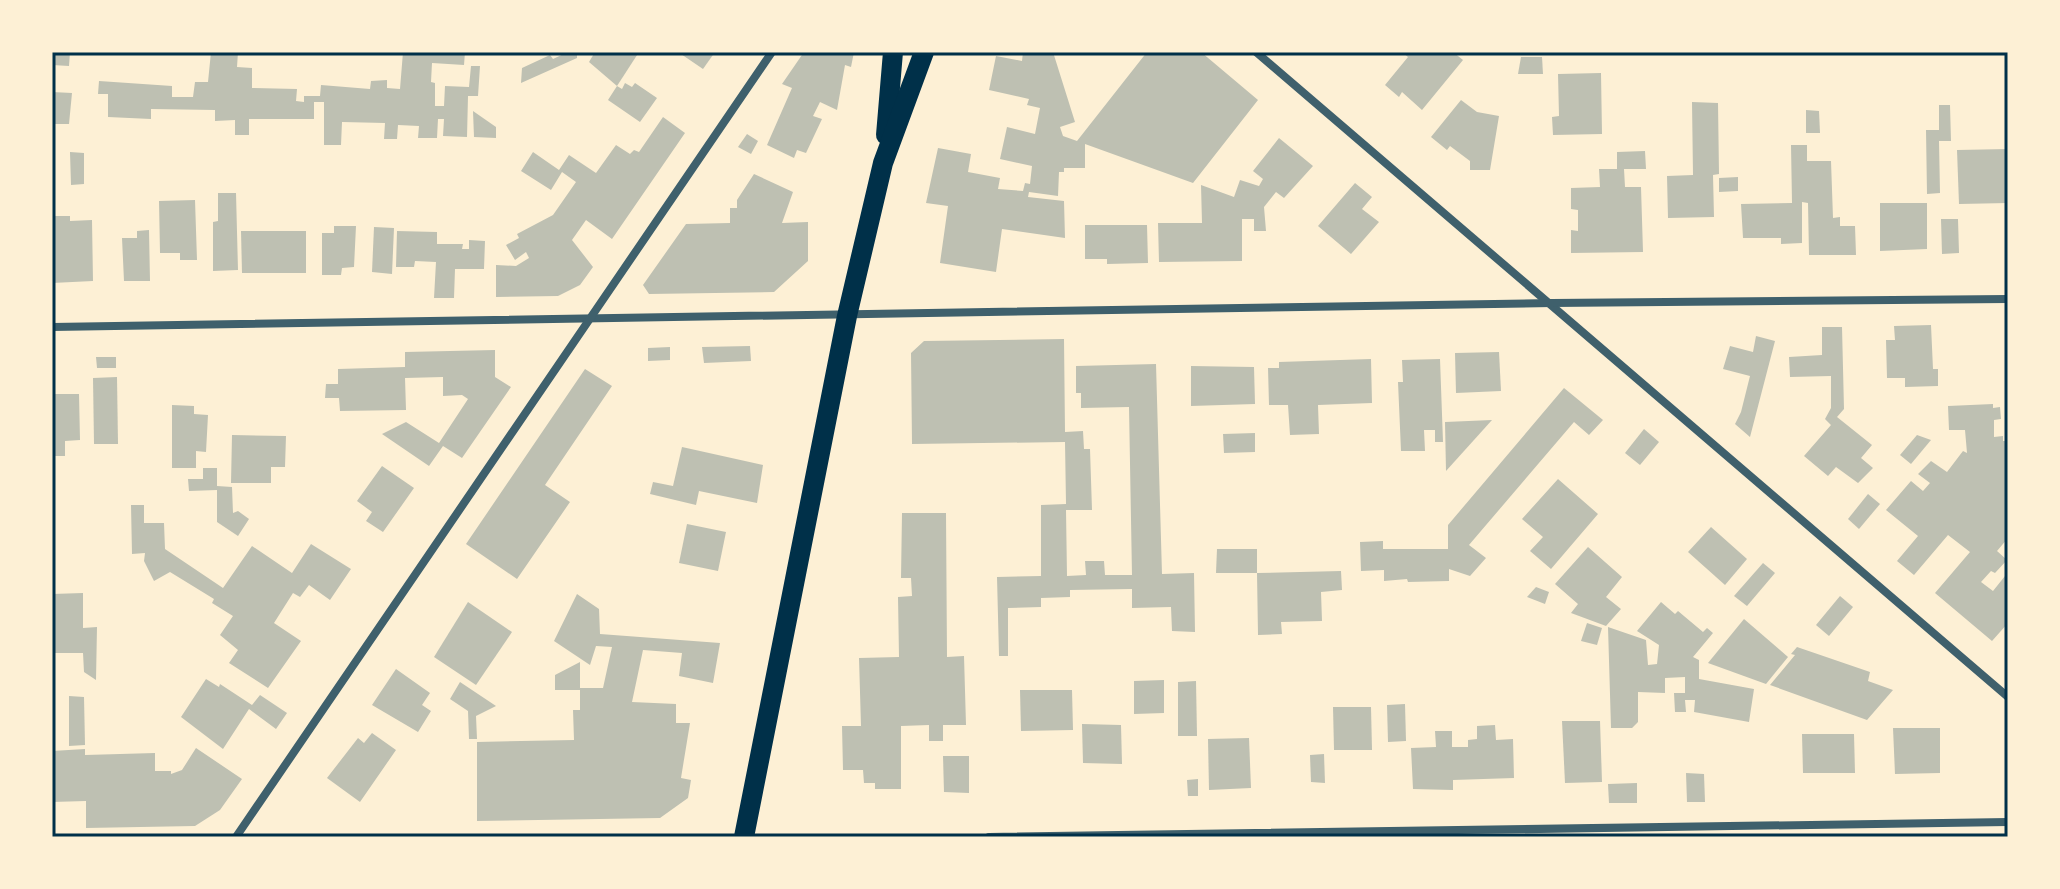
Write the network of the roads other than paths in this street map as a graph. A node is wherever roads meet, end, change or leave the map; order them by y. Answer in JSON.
{"nodes":[{"id":1,"x":772,"y":52,"type":"edge"},
{"id":2,"x":893,"y":52,"type":"edge"},
{"id":3,"x":924,"y":52,"type":"edge"},
{"id":4,"x":1256,"y":52,"type":"edge"},
{"id":5,"x":883,"y":163,"type":"junction"},
{"id":6,"x":2008,"y":299,"type":"edge"},
{"id":7,"x":1552,"y":303,"type":"junction"},
{"id":8,"x":847,"y":316,"type":"junction"},
{"id":9,"x":593,"y":318,"type":"junction"},
{"id":10,"x":52,"y":327,"type":"edge"},
{"id":11,"x":2008,"y":697,"type":"edge"},
{"id":12,"x":2008,"y":822,"type":"edge"},
{"id":13,"x":236,"y":837,"type":"edge"},
{"id":14,"x":744,"y":837,"type":"edge"},
{"id":15,"x":989,"y":837,"type":"edge"}],
"edges":[{"from":1,"to":9,"type":"street"},
{"from":2,"to":5,"type":"main road"},
{"from":3,"to":5,"type":"main road"},
{"from":4,"to":7,"type":"street"},
{"from":5,"to":8,"type":"main road"},
{"from":6,"to":7,"type":"street"},
{"from":7,"to":8,"type":"street"},
{"from":7,"to":11,"type":"street"},
{"from":8,"to":9,"type":"street"},
{"from":8,"to":14,"type":"main road"},
{"from":9,"to":10,"type":"street"},
{"from":9,"to":13,"type":"street"},
{"from":12,"to":15,"type":"street"}]}
